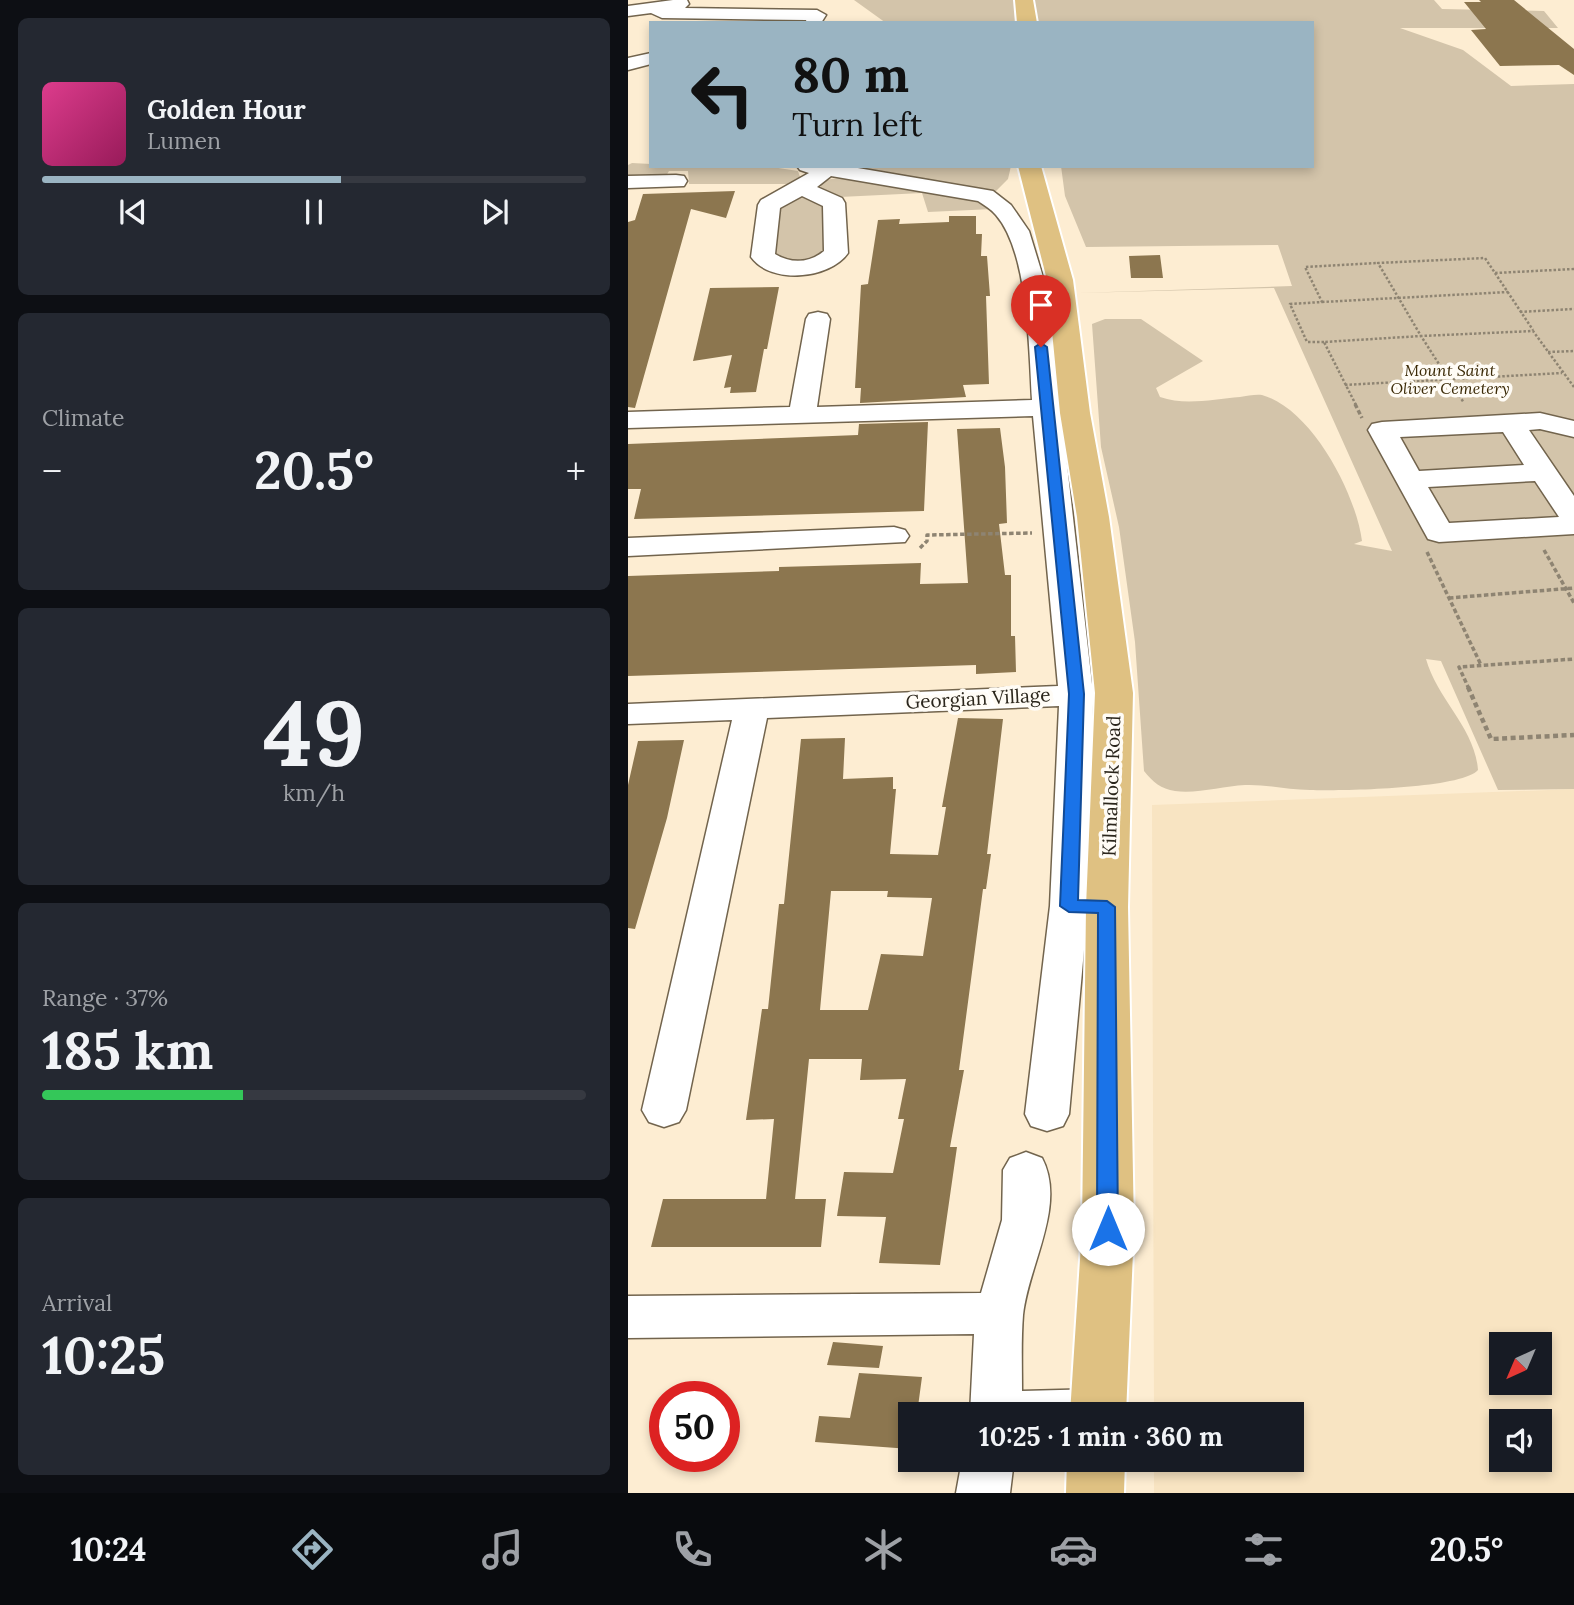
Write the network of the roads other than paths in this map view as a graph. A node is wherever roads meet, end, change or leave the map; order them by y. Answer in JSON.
{"nodes":[{"id":1,"x":702,"y":0,"type":"edge"},
{"id":2,"x":1024,"y":0,"type":"edge"},
{"id":3,"x":657,"y":9,"type":"junction"},
{"id":4,"x":628,"y":11,"type":"edge"},
{"id":5,"x":814,"y":21,"type":"dead end"},
{"id":6,"x":1027,"y":21,"type":"edge"},
{"id":7,"x":649,"y":59,"type":"edge"},
{"id":8,"x":628,"y":64,"type":"edge"},
{"id":9,"x":1030,"y":168,"type":"edge"},
{"id":10,"x":812,"y":174,"type":"edge"},
{"id":11,"x":676,"y":181,"type":"dead end"},
{"id":12,"x":628,"y":182,"type":"edge"},
{"id":13,"x":818,"y":319,"type":"dead end"},
{"id":14,"x":1067,"y":337,"type":"junction"},
{"id":15,"x":1040,"y":338,"type":"junction"},
{"id":16,"x":1046,"y":408,"type":"junction"},
{"id":17,"x":802,"y":414,"type":"junction"},
{"id":18,"x":628,"y":420,"type":"edge"},
{"id":19,"x":1511,"y":423,"type":"junction"},
{"id":20,"x":1574,"y":429,"type":"edge"},
{"id":21,"x":1543,"y":472,"type":"junction"},
{"id":22,"x":1410,"y":481,"type":"junction"},
{"id":23,"x":1574,"y":517,"type":"edge"},
{"id":24,"x":1574,"y":525,"type":"edge"},
{"id":25,"x":895,"y":536,"type":"dead end"},
{"id":26,"x":1079,"y":546,"type":"junction"},
{"id":27,"x":628,"y":547,"type":"edge"},
{"id":28,"x":1095,"y":694,"type":"junction"},
{"id":29,"x":752,"y":708,"type":"junction"},
{"id":30,"x":628,"y":714,"type":"edge"},
{"id":31,"x":1088,"y":906,"type":"junction"},
{"id":32,"x":664,"y":1110,"type":"dead end"},
{"id":33,"x":1047,"y":1114,"type":"dead end"},
{"id":34,"x":1026,"y":1170,"type":"dead end"},
{"id":35,"x":999,"y":1313,"type":"junction"},
{"id":36,"x":628,"y":1317,"type":"edge"},
{"id":37,"x":996,"y":1402,"type":"edge"},
{"id":38,"x":1099,"y":1402,"type":"edge"},
{"id":39,"x":986,"y":1472,"type":"edge"},
{"id":40,"x":1096,"y":1472,"type":"edge"},
{"id":41,"x":983,"y":1493,"type":"edge"},
{"id":42,"x":1095,"y":1493,"type":"edge"}],
"edges":[{"from":1,"to":3,"type":"street"},
{"from":2,"to":6,"type":"main road"},
{"from":3,"to":4,"type":"street"},
{"from":3,"to":5,"type":"street"},
{"from":7,"to":8,"type":"street"},
{"from":9,"to":14,"type":"main road","name":"Kilmallock Road"},
{"from":10,"to":15,"type":"street"},
{"from":11,"to":12,"type":"street"},
{"from":13,"to":17,"type":"street"},
{"from":14,"to":15,"type":"street"},
{"from":14,"to":26,"type":"main road","name":"Kilmallock Road"},
{"from":15,"to":16,"type":"street"},
{"from":16,"to":17,"type":"street"},
{"from":16,"to":26,"type":"street"},
{"from":17,"to":18,"type":"street"},
{"from":19,"to":20,"type":"street"},
{"from":19,"to":21,"type":"street"},
{"from":19,"to":22,"type":"street"},
{"from":21,"to":22,"type":"street"},
{"from":21,"to":23,"type":"street"},
{"from":22,"to":24,"type":"street"},
{"from":25,"to":27,"type":"street"},
{"from":26,"to":28,"type":"main road","name":"Kilmallock Road"},
{"from":28,"to":29,"type":"street","name":"Georgian Village"},
{"from":28,"to":31,"type":"main road","name":"Kilmallock Road"},
{"from":29,"to":30,"type":"street","name":"Georgian Village"},
{"from":29,"to":32,"type":"street"},
{"from":31,"to":33,"type":"street"},
{"from":31,"to":38,"type":"main road","name":"Kilmallock Road"},
{"from":34,"to":35,"type":"street"},
{"from":35,"to":36,"type":"street"},
{"from":35,"to":37,"type":"street"},
{"from":39,"to":41,"type":"street"},
{"from":40,"to":42,"type":"main road","name":"Kilmallock Road"}]}
